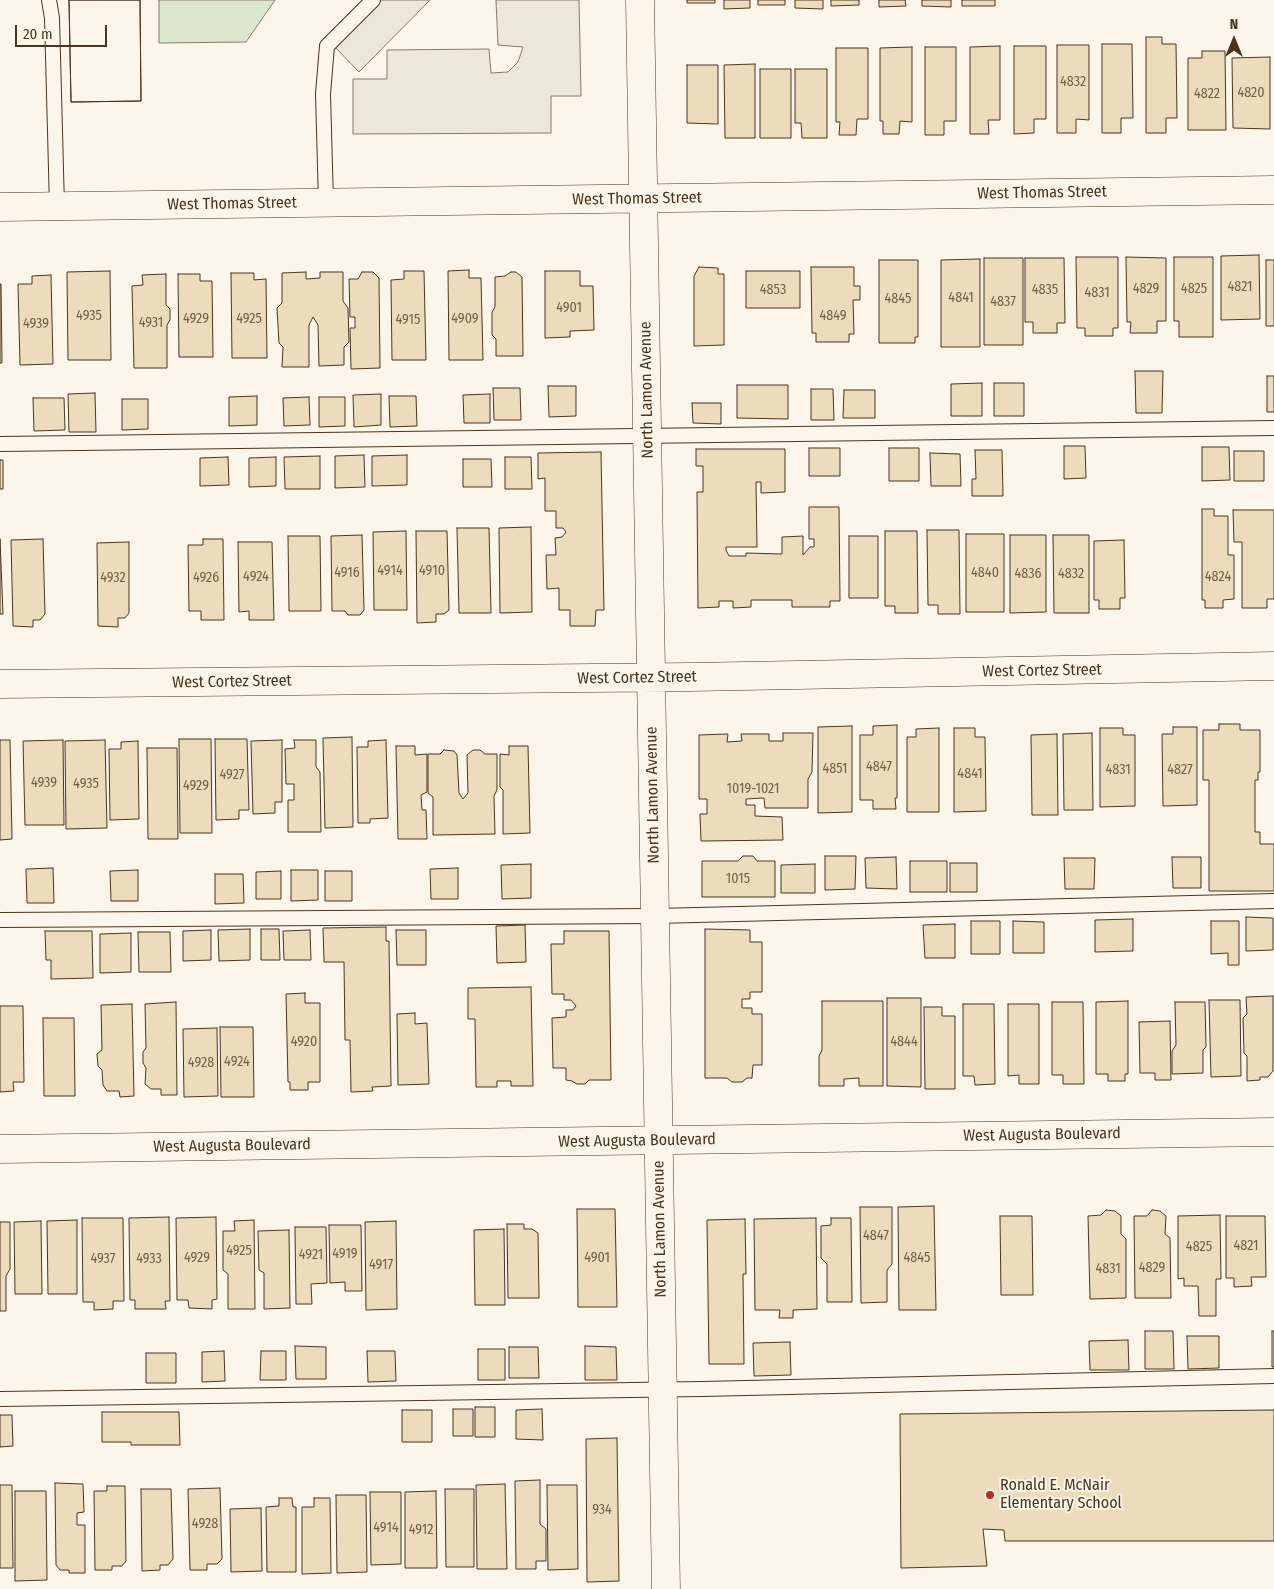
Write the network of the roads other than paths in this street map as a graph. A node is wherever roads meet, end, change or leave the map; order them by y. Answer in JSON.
{"nodes":[{"id":1,"x":49,"y":0,"type":"edge"},
{"id":2,"x":373,"y":0,"type":"edge"},
{"id":3,"x":640,"y":0,"type":"edge"},
{"id":4,"x":1274,"y":190,"type":"edge"},
{"id":5,"x":643,"y":198,"type":"junction"},
{"id":6,"x":326,"y":203,"type":"junction"},
{"id":7,"x":57,"y":207,"type":"junction"},
{"id":8,"x":0,"y":208,"type":"edge"},
{"id":9,"x":1274,"y":428,"type":"edge"},
{"id":10,"x":647,"y":436,"type":"junction"},
{"id":11,"x":0,"y":444,"type":"edge"},
{"id":12,"x":1274,"y":666,"type":"edge"},
{"id":13,"x":651,"y":678,"type":"junction"},
{"id":14,"x":0,"y":684,"type":"edge"},
{"id":15,"x":1274,"y":901,"type":"edge"},
{"id":16,"x":655,"y":916,"type":"junction"},
{"id":17,"x":0,"y":920,"type":"edge"},
{"id":18,"x":1274,"y":1132,"type":"edge"},
{"id":19,"x":658,"y":1141,"type":"junction"},
{"id":20,"x":0,"y":1149,"type":"edge"},
{"id":21,"x":1274,"y":1376,"type":"edge"},
{"id":22,"x":663,"y":1389,"type":"junction"},
{"id":23,"x":0,"y":1399,"type":"edge"},
{"id":24,"x":666,"y":1589,"type":"edge"}],
"edges":[{"from":1,"to":7,"type":"lane"},
{"from":2,"to":6,"type":"lane"},
{"from":3,"to":5,"type":"street","name":"North Lamon Avenue"},
{"from":4,"to":5,"type":"street","name":"West Thomas Street"},
{"from":5,"to":6,"type":"street","name":"West Thomas Street"},
{"from":5,"to":10,"type":"street","name":"North Lamon Avenue"},
{"from":6,"to":7,"type":"street","name":"West Thomas Street"},
{"from":7,"to":8,"type":"street","name":"West Thomas Street"},
{"from":9,"to":10,"type":"lane"},
{"from":10,"to":11,"type":"lane"},
{"from":10,"to":13,"type":"street","name":"North Lamon Avenue"},
{"from":12,"to":13,"type":"street","name":"West Cortez Street"},
{"from":13,"to":14,"type":"street","name":"West Cortez Street"},
{"from":13,"to":16,"type":"street","name":"North Lamon Avenue"},
{"from":15,"to":16,"type":"lane"},
{"from":16,"to":17,"type":"lane"},
{"from":16,"to":19,"type":"street","name":"North Lamon Avenue"},
{"from":18,"to":19,"type":"street","name":"West Augusta Boulevard"},
{"from":19,"to":20,"type":"street","name":"West Augusta Boulevard"},
{"from":19,"to":22,"type":"street","name":"North Lamon Avenue"},
{"from":21,"to":22,"type":"lane"},
{"from":22,"to":23,"type":"lane"},
{"from":22,"to":24,"type":"street","name":"North Lamon Avenue"}]}
